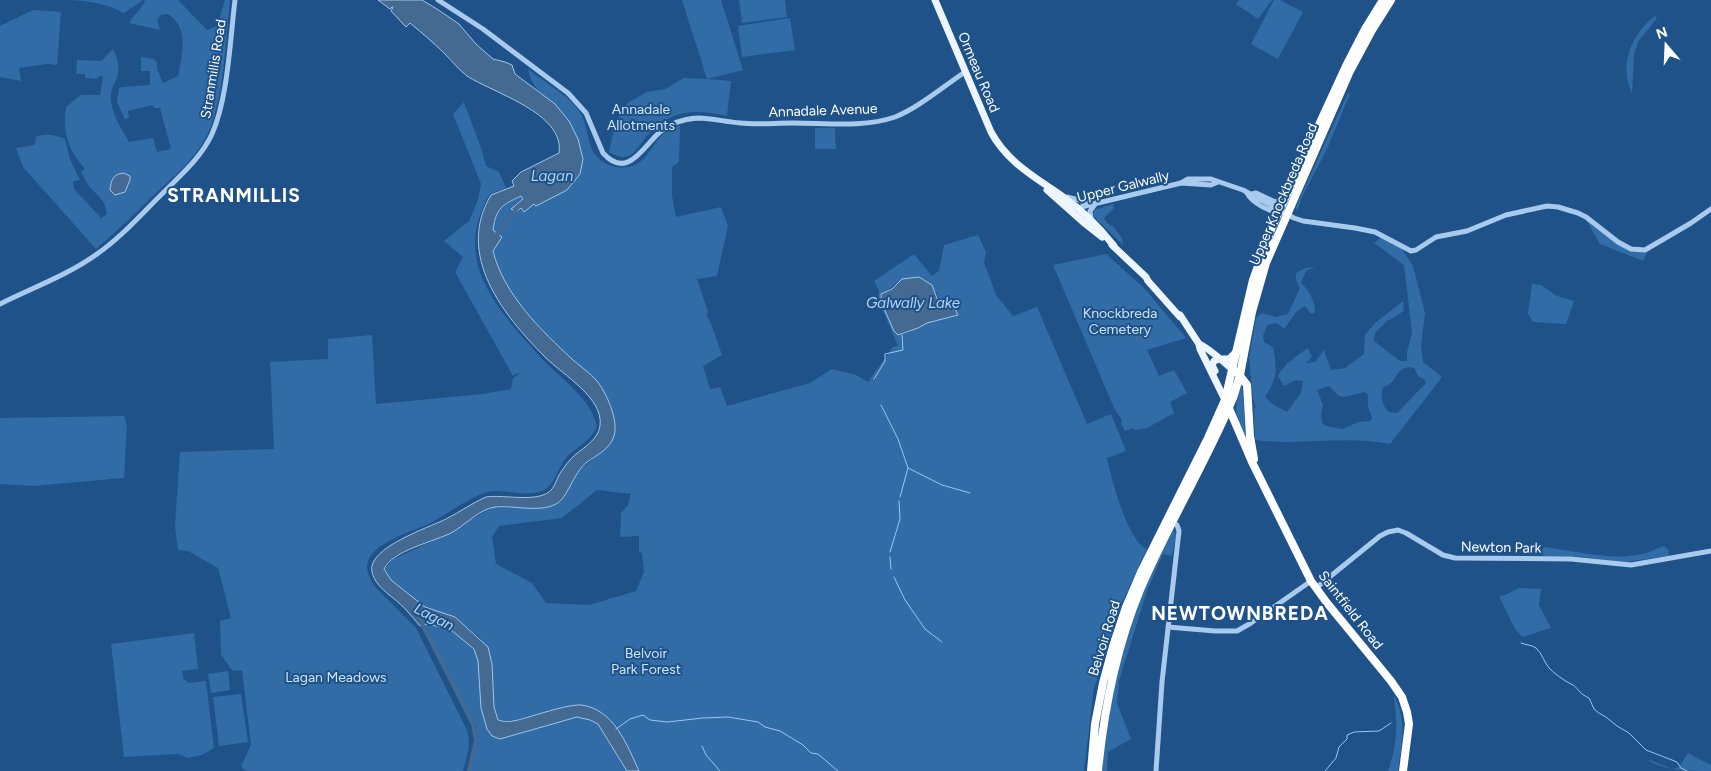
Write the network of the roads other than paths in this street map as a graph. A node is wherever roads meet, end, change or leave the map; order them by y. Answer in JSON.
{"nodes":[{"id":1,"x":235,"y":0,"type":"edge"},
{"id":2,"x":438,"y":0,"type":"edge"},
{"id":3,"x":934,"y":0,"type":"edge"},
{"id":4,"x":1383,"y":0,"type":"edge"},
{"id":5,"x":1391,"y":0,"type":"edge"},
{"id":6,"x":1376,"y":17,"type":"junction"},
{"id":7,"x":965,"y":72,"type":"junction"},
{"id":8,"x":955,"y":78,"type":"junction"},
{"id":9,"x":971,"y":84,"type":"junction"},
{"id":10,"x":1004,"y":152,"type":"joint"},
{"id":11,"x":1305,"y":176,"type":"junction"},
{"id":12,"x":1038,"y":181,"type":"junction"},
{"id":13,"x":1050,"y":188,"type":"junction"},
{"id":14,"x":1249,"y":193,"type":"junction"},
{"id":15,"x":1060,"y":194,"type":"junction"},
{"id":16,"x":1285,"y":198,"type":"junction"},
{"id":17,"x":1295,"y":199,"type":"junction"},
{"id":18,"x":1094,"y":203,"type":"junction"},
{"id":19,"x":1073,"y":209,"type":"junction"},
{"id":20,"x":1268,"y":209,"type":"junction"},
{"id":21,"x":1711,"y":209,"type":"edge"},
{"id":22,"x":1282,"y":213,"type":"junction"},
{"id":23,"x":1297,"y":219,"type":"junction"},
{"id":24,"x":1091,"y":221,"type":"junction"},
{"id":25,"x":1272,"y":227,"type":"junction"},
{"id":26,"x":1266,"y":242,"type":"junction"},
{"id":27,"x":1114,"y":246,"type":"junction"},
{"id":28,"x":0,"y":304,"type":"edge"},
{"id":29,"x":1199,"y":344,"type":"junction"},
{"id":30,"x":1236,"y":350,"type":"junction"},
{"id":31,"x":1219,"y":359,"type":"junction"},
{"id":32,"x":1232,"y":369,"type":"junction"},
{"id":33,"x":1240,"y":374,"type":"junction"},
{"id":34,"x":1217,"y":384,"type":"junction"},
{"id":35,"x":1225,"y":400,"type":"junction"},
{"id":36,"x":1229,"y":409,"type":"junction"},
{"id":37,"x":1220,"y":426,"type":"junction"},
{"id":38,"x":1237,"y":429,"type":"junction"},
{"id":39,"x":1255,"y":466,"type":"junction"},
{"id":40,"x":1170,"y":521,"type":"junction"},
{"id":41,"x":1711,"y":551,"type":"edge"},
{"id":42,"x":1314,"y":584,"type":"junction"},
{"id":43,"x":1168,"y":627,"type":"junction"},
{"id":44,"x":1090,"y":771,"type":"edge"},
{"id":45,"x":1098,"y":771,"type":"edge"},
{"id":46,"x":1156,"y":771,"type":"edge"},
{"id":47,"x":1403,"y":771,"type":"edge"}],
"edges":[{"from":1,"to":28,"type":"street","name":"Stranmillis Road"},
{"from":2,"to":8,"type":"street","name":"Annadale Avenue"},
{"from":3,"to":7,"type":"main road","name":"Ormeau Road"},
{"from":4,"to":6,"type":"highway","name":"Upper Knockbreda Road"},
{"from":5,"to":6,"type":"highway","name":"Upper Knockbreda Road"},
{"from":6,"to":11,"type":"highway","name":"Upper Knockbreda Road"},
{"from":6,"to":16,"type":"highway","name":"Upper Knockbreda Road"},
{"from":7,"to":8,"type":"street","name":"Annadale Avenue"},
{"from":7,"to":9,"type":"main road","name":"Ormeau Road"},
{"from":8,"to":9,"type":"street"},
{"from":9,"to":10,"type":"main road","name":"Ormeau Road"},
{"from":10,"to":12,"type":"main road","name":"Saintfield Road"},
{"from":11,"to":17,"type":"highway","name":"Upper Knockbreda Road"},
{"from":11,"to":22,"type":"highway"},
{"from":12,"to":13,"type":"main road","name":"Saintfield Road"},
{"from":12,"to":19,"type":"main road","name":"Saintfield Road"},
{"from":13,"to":15,"type":"main road","name":"Saintfield Road"},
{"from":13,"to":19,"type":"main road"},
{"from":14,"to":16,"type":"street"},
{"from":14,"to":18,"type":"street","name":"Upper Galwally"},
{"from":14,"to":20,"type":"street"},
{"from":14,"to":22,"type":"street","name":"Upper Galwally"},
{"from":15,"to":18,"type":"street"},
{"from":15,"to":19,"type":"main road","name":"Saintfield Road"},
{"from":16,"to":22,"type":"highway","name":"Upper Knockbreda Road"},
{"from":17,"to":22,"type":"highway","name":"Upper Knockbreda Road"},
{"from":17,"to":23,"type":"street"},
{"from":18,"to":19,"type":"street","name":"Upper Galwally"},
{"from":18,"to":24,"type":"street"},
{"from":19,"to":24,"type":"main road","name":"Saintfield Road"},
{"from":19,"to":27,"type":"main road","name":"Saintfield Road"},
{"from":20,"to":22,"type":"street"},
{"from":20,"to":25,"type":"street"},
{"from":21,"to":23,"type":"street"},
{"from":22,"to":23,"type":"street"},
{"from":22,"to":25,"type":"highway","name":"Upper Knockbreda Road"},
{"from":22,"to":26,"type":"highway"},
{"from":22,"to":33,"type":"highway","name":"Upper Knockbreda Road"},
{"from":24,"to":27,"type":"main road","name":"Saintfield Road"},
{"from":25,"to":26,"type":"highway","name":"Upper Knockbreda Road"},
{"from":26,"to":30,"type":"highway","name":"Upper Knockbreda Road"},
{"from":27,"to":29,"type":"main road","name":"Saintfield Road"},
{"from":29,"to":31,"type":"main road","name":"Saintfield Road"},
{"from":29,"to":34,"type":"main road","name":"Saintfield Road"},
{"from":30,"to":31,"type":"main road"},
{"from":30,"to":32,"type":"highway","name":"Upper Knockbreda Road"},
{"from":31,"to":32,"type":"main road","name":"Saintfield Road"},
{"from":31,"to":34,"type":"main road"},
{"from":32,"to":33,"type":"highway","name":"Saintfield Road"},
{"from":32,"to":35,"type":"highway","name":"Upper Knockbreda Road"},
{"from":33,"to":36,"type":"highway","name":"Upper Knockbreda Road"},
{"from":33,"to":39,"type":"highway","name":"Saintfield Road"},
{"from":34,"to":35,"type":"main road","name":"Saintfield Road"},
{"from":35,"to":36,"type":"highway","name":"Saintfield Road"},
{"from":35,"to":40,"type":"highway","name":"Upper Knockbreda Road"},
{"from":36,"to":37,"type":"highway","name":"Upper Knockbreda Road"},
{"from":36,"to":38,"type":"highway","name":"Saintfield Road"},
{"from":37,"to":38,"type":"highway"},
{"from":37,"to":40,"type":"highway","name":"Upper Knockbreda Road"},
{"from":38,"to":39,"type":"highway","name":"Saintfield Road"},
{"from":39,"to":42,"type":"highway","name":"Saintfield Road"},
{"from":40,"to":43,"type":"street"},
{"from":40,"to":44,"type":"highway","name":"Belvoir Road"},
{"from":40,"to":45,"type":"highway","name":"Belvoir Road"},
{"from":41,"to":42,"type":"street","name":"Newton Park"},
{"from":42,"to":43,"type":"street","name":"Newton Park"},
{"from":42,"to":47,"type":"highway","name":"Saintfield Road"},
{"from":43,"to":46,"type":"street"}]}
